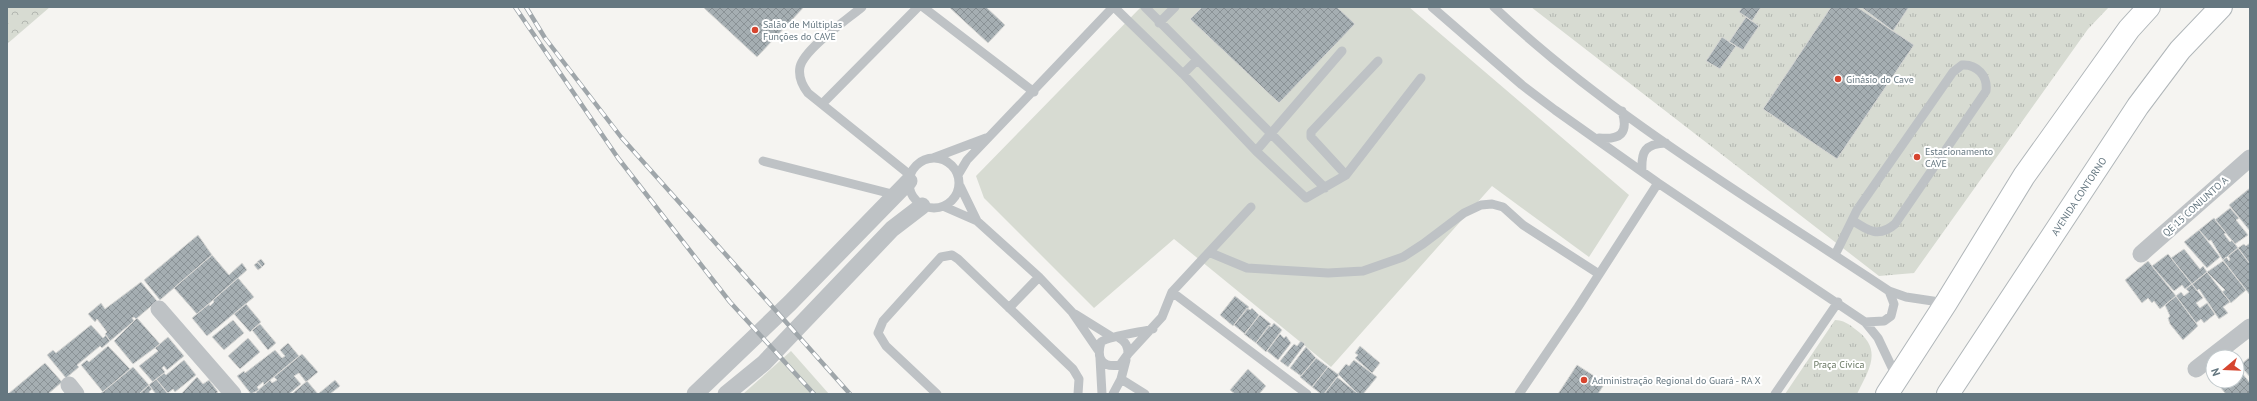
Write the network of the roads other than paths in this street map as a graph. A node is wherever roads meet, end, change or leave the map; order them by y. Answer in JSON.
{"nodes":[{"id":1,"x":862,"y":7,"type":"edge"},
{"id":2,"x":918,"y":7,"type":"edge"},
{"id":3,"x":923,"y":7,"type":"edge"},
{"id":4,"x":1114,"y":7,"type":"edge"},
{"id":5,"x":1145,"y":7,"type":"edge"},
{"id":6,"x":1175,"y":7,"type":"edge"},
{"id":7,"x":1432,"y":7,"type":"edge"},
{"id":8,"x":1494,"y":7,"type":"edge"},
{"id":9,"x":2149,"y":7,"type":"edge"},
{"id":10,"x":2217,"y":9,"type":"edge"},
{"id":11,"x":1159,"y":23,"type":"junction"},
{"id":12,"x":1342,"y":51,"type":"dead end"},
{"id":13,"x":1197,"y":60,"type":"junction"},
{"id":14,"x":1378,"y":61,"type":"dead end"},
{"id":15,"x":1183,"y":74,"type":"junction"},
{"id":16,"x":1421,"y":78,"type":"dead end"},
{"id":17,"x":1034,"y":92,"type":"junction"},
{"id":18,"x":822,"y":104,"type":"junction"},
{"id":19,"x":1622,"y":111,"type":"junction"},
{"id":20,"x":1270,"y":134,"type":"junction"},
{"id":21,"x":990,"y":137,"type":"junction"},
{"id":22,"x":1597,"y":138,"type":"junction"},
{"id":23,"x":1666,"y":143,"type":"junction"},
{"id":24,"x":1256,"y":150,"type":"junction"},
{"id":25,"x":933,"y":158,"type":"junction"},
{"id":26,"x":2250,"y":158,"type":"edge"},
{"id":27,"x":763,"y":161,"type":"dead end"},
{"id":28,"x":1642,"y":171,"type":"junction"},
{"id":29,"x":958,"y":175,"type":"junction"},
{"id":30,"x":1346,"y":175,"type":"junction"},
{"id":31,"x":910,"y":178,"type":"junction"},
{"id":32,"x":1658,"y":183,"type":"junction"},
{"id":33,"x":960,"y":186,"type":"junction"},
{"id":34,"x":1325,"y":188,"type":"junction"},
{"id":35,"x":896,"y":195,"type":"junction"},
{"id":36,"x":922,"y":206,"type":"junction"},
{"id":37,"x":945,"y":207,"type":"junction"},
{"id":38,"x":1251,"y":207,"type":"dead end"},
{"id":39,"x":977,"y":220,"type":"junction"},
{"id":40,"x":1852,"y":220,"type":"junction"},
{"id":41,"x":1211,"y":253,"type":"junction"},
{"id":42,"x":2141,"y":254,"type":"dead end"},
{"id":43,"x":1835,"y":255,"type":"junction"},
{"id":44,"x":1599,"y":274,"type":"junction"},
{"id":45,"x":1039,"y":277,"type":"junction"},
{"id":46,"x":1889,"y":291,"type":"junction"},
{"id":47,"x":1172,"y":292,"type":"junction"},
{"id":48,"x":1838,"y":302,"type":"junction"},
{"id":49,"x":1946,"y":303,"type":"junction"},
{"id":50,"x":1009,"y":308,"type":"junction"},
{"id":51,"x":159,"y":310,"type":"dead end"},
{"id":52,"x":1072,"y":312,"type":"junction"},
{"id":53,"x":1865,"y":322,"type":"junction"},
{"id":54,"x":2250,"y":327,"type":"edge"},
{"id":55,"x":1154,"y":328,"type":"junction"},
{"id":56,"x":1115,"y":337,"type":"junction"},
{"id":57,"x":1099,"y":354,"type":"junction"},
{"id":58,"x":1127,"y":357,"type":"junction"},
{"id":59,"x":2196,"y":369,"type":"dead end"},
{"id":60,"x":1121,"y":379,"type":"junction"},
{"id":61,"x":1892,"y":386,"type":"edge"},
{"id":62,"x":233,"y":394,"type":"edge"},
{"id":63,"x":695,"y":394,"type":"edge"},
{"id":64,"x":726,"y":394,"type":"edge"},
{"id":65,"x":937,"y":394,"type":"edge"},
{"id":66,"x":1078,"y":394,"type":"edge"},
{"id":67,"x":1102,"y":394,"type":"edge"},
{"id":68,"x":1113,"y":394,"type":"edge"},
{"id":69,"x":1145,"y":394,"type":"edge"},
{"id":70,"x":1307,"y":394,"type":"edge"},
{"id":71,"x":1519,"y":394,"type":"edge"},
{"id":72,"x":1775,"y":394,"type":"edge"},
{"id":73,"x":1948,"y":394,"type":"edge"}],
"edges":[{"from":1,"to":18,"type":"lane"},
{"from":2,"to":18,"type":"lane"},
{"from":3,"to":17,"type":"lane"},
{"from":4,"to":15,"type":"lane"},
{"from":4,"to":17,"type":"lane"},
{"from":5,"to":11,"type":"lane"},
{"from":6,"to":11,"type":"lane"},
{"from":7,"to":22,"type":"lane"},
{"from":8,"to":19,"type":"lane"},
{"from":9,"to":49,"type":"main road"},
{"from":10,"to":73,"type":"main road","name":"AVENIDA CONTORNO"},
{"from":11,"to":13,"type":"lane"},
{"from":12,"to":20,"type":"lane"},
{"from":13,"to":15,"type":"lane"},
{"from":13,"to":20,"type":"lane"},
{"from":14,"to":30,"type":"lane"},
{"from":15,"to":24,"type":"lane"},
{"from":16,"to":30,"type":"lane"},
{"from":17,"to":21,"type":"lane"},
{"from":18,"to":31,"type":"lane"},
{"from":19,"to":22,"type":"lane"},
{"from":19,"to":23,"type":"lane"},
{"from":20,"to":24,"type":"lane"},
{"from":20,"to":34,"type":"lane"},
{"from":21,"to":25,"type":"lane"},
{"from":21,"to":29,"type":"lane"},
{"from":22,"to":28,"type":"lane"},
{"from":23,"to":28,"type":"lane"},
{"from":23,"to":43,"type":"lane"},
{"from":24,"to":34,"type":"lane"},
{"from":25,"to":29,"type":"lane"},
{"from":25,"to":31,"type":"lane"},
{"from":26,"to":42,"type":"street","name":"QE 15 CONJUNTO A"},
{"from":27,"to":35,"type":"lane"},
{"from":28,"to":32,"type":"lane"},
{"from":29,"to":33,"type":"lane"},
{"from":30,"to":34,"type":"lane"},
{"from":31,"to":35,"type":"street"},
{"from":31,"to":36,"type":"lane"},
{"from":32,"to":44,"type":"lane"},
{"from":32,"to":48,"type":"lane"},
{"from":33,"to":37,"type":"lane"},
{"from":33,"to":39,"type":"lane"},
{"from":35,"to":63,"type":"street"},
{"from":36,"to":37,"type":"lane"},
{"from":36,"to":64,"type":"street"},
{"from":37,"to":39,"type":"lane"},
{"from":38,"to":41,"type":"lane"},
{"from":39,"to":45,"type":"lane"},
{"from":40,"to":40,"type":"lane"},
{"from":40,"to":43,"type":"lane"},
{"from":41,"to":44,"type":"lane"},
{"from":41,"to":47,"type":"lane"},
{"from":43,"to":46,"type":"lane"},
{"from":44,"to":71,"type":"lane"},
{"from":45,"to":50,"type":"lane"},
{"from":45,"to":52,"type":"lane"},
{"from":46,"to":49,"type":"lane"},
{"from":46,"to":53,"type":"lane"},
{"from":47,"to":55,"type":"lane"},
{"from":47,"to":70,"type":"lane"},
{"from":48,"to":53,"type":"lane"},
{"from":48,"to":72,"type":"lane"},
{"from":49,"to":61,"type":"main road"},
{"from":50,"to":65,"type":"lane"},
{"from":50,"to":66,"type":"lane"},
{"from":51,"to":62,"type":"street"},
{"from":52,"to":56,"type":"lane"},
{"from":52,"to":57,"type":"lane"},
{"from":53,"to":61,"type":"lane"},
{"from":54,"to":59,"type":"street"},
{"from":55,"to":56,"type":"lane"},
{"from":55,"to":58,"type":"lane"},
{"from":56,"to":57,"type":"lane"},
{"from":56,"to":58,"type":"lane"},
{"from":57,"to":58,"type":"lane"},
{"from":57,"to":67,"type":"lane"},
{"from":58,"to":60,"type":"lane"},
{"from":60,"to":68,"type":"lane"},
{"from":60,"to":69,"type":"lane"}]}
